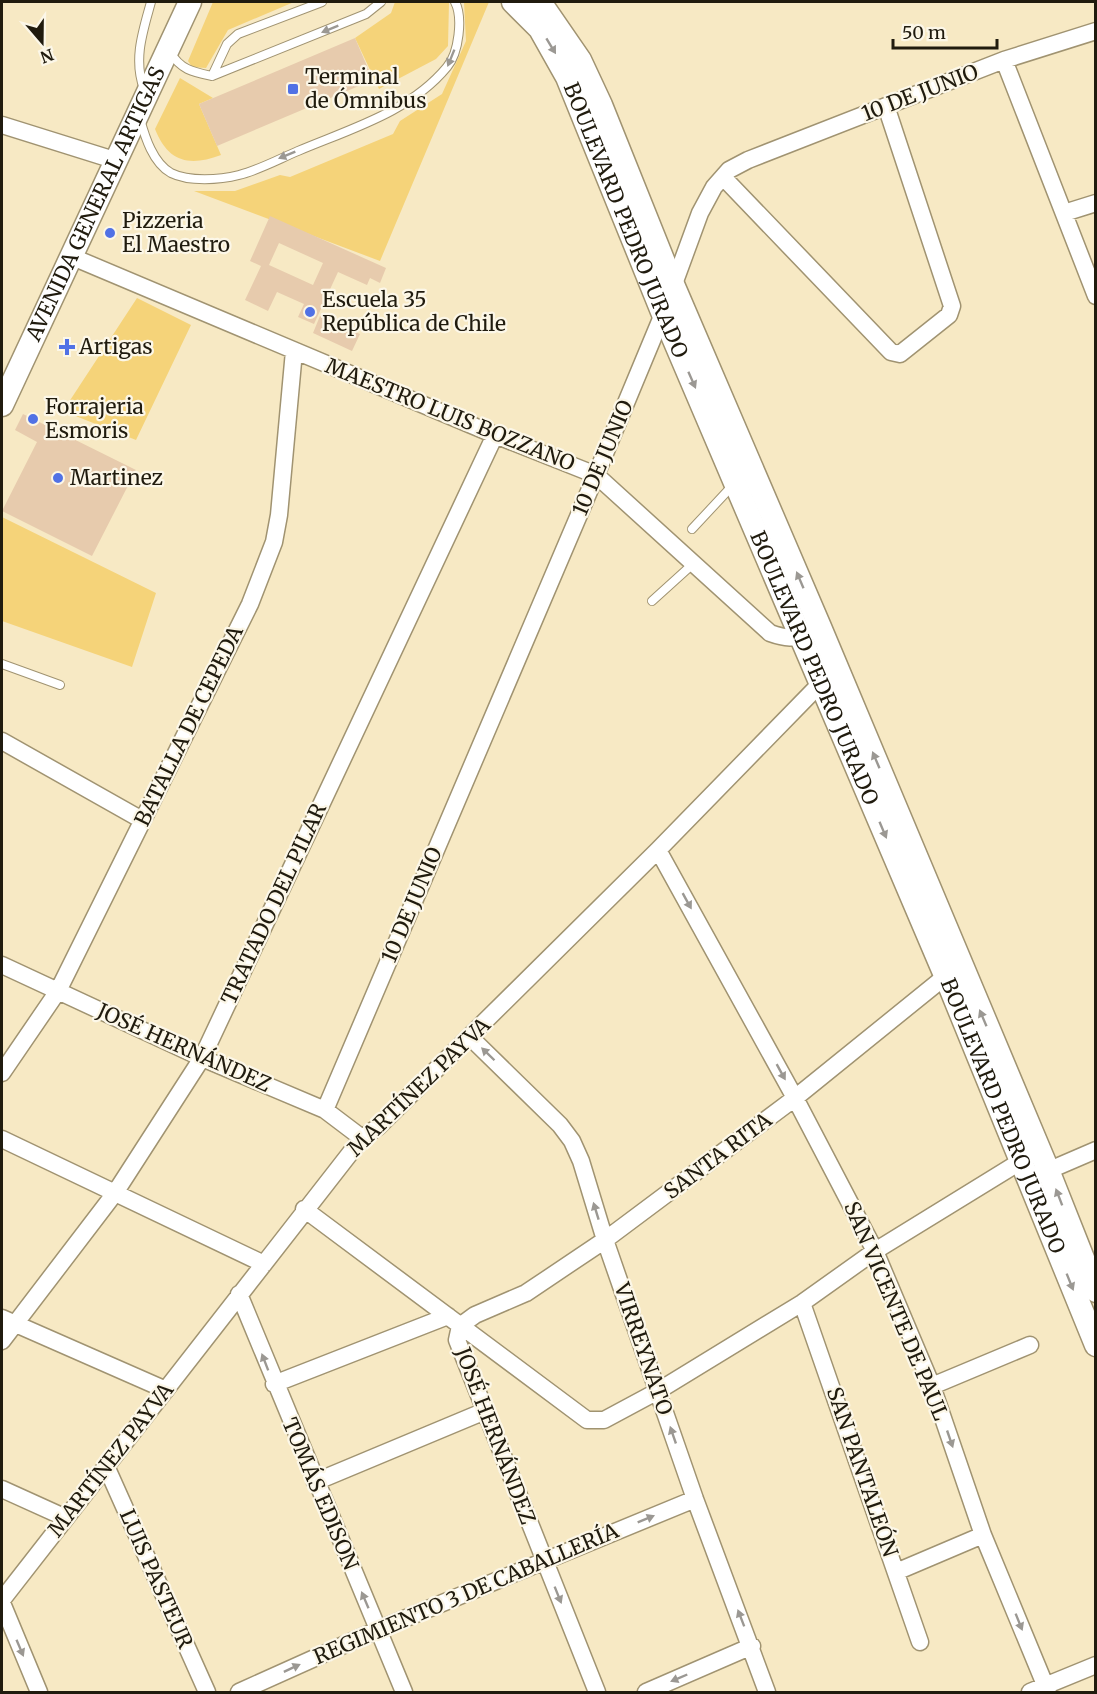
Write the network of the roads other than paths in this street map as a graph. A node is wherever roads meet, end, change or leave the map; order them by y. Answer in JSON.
{"nodes":[{"id":1,"x":151,"y":2,"type":"edge"},
{"id":2,"x":190,"y":2,"type":"edge"},
{"id":3,"x":322,"y":2,"type":"edge"},
{"id":4,"x":381,"y":2,"type":"edge"},
{"id":5,"x":455,"y":2,"type":"edge"},
{"id":6,"x":513,"y":2,"type":"edge"},
{"id":7,"x":540,"y":2,"type":"edge"},
{"id":8,"x":1095,"y":31,"type":"edge"},
{"id":9,"x":168,"y":48,"type":"junction"},
{"id":10,"x":1004,"y":60,"type":"junction"},
{"id":11,"x":576,"y":73,"type":"junction"},
{"id":12,"x":212,"y":76,"type":"junction"},
{"id":13,"x":142,"y":101,"type":"junction"},
{"id":14,"x":886,"y":106,"type":"junction"},
{"id":15,"x":2,"y":125,"type":"edge"},
{"id":16,"x":114,"y":160,"type":"junction"},
{"id":17,"x":723,"y":177,"type":"junction"},
{"id":18,"x":1095,"y":203,"type":"edge"},
{"id":19,"x":1064,"y":213,"type":"junction"},
{"id":20,"x":70,"y":256,"type":"junction"},
{"id":21,"x":672,"y":282,"type":"junction"},
{"id":22,"x":1095,"y":297,"type":"edge"},
{"id":23,"x":663,"y":315,"type":"junction"},
{"id":24,"x":294,"y":351,"type":"junction"},
{"id":25,"x":2,"y":405,"type":"edge"},
{"id":26,"x":495,"y":435,"type":"junction"},
{"id":27,"x":596,"y":475,"type":"junction"},
{"id":28,"x":736,"y":481,"type":"junction"},
{"id":29,"x":692,"y":530,"type":"dead end"},
{"id":30,"x":694,"y":563,"type":"junction"},
{"id":31,"x":652,"y":602,"type":"dead end"},
{"id":32,"x":811,"y":632,"type":"junction"},
{"id":33,"x":2,"y":664,"type":"edge"},
{"id":34,"x":831,"y":679,"type":"junction"},
{"id":35,"x":60,"y":685,"type":"dead end"},
{"id":36,"x":2,"y":741,"type":"edge"},
{"id":37,"x":142,"y":820,"type":"junction"},
{"id":38,"x":658,"y":850,"type":"junction"},
{"id":39,"x":2,"y":965,"type":"edge"},
{"id":40,"x":953,"y":970,"type":"junction"},
{"id":41,"x":58,"y":990,"type":"junction"},
{"id":42,"x":471,"y":1038,"type":"junction"},
{"id":43,"x":202,"y":1058,"type":"junction"},
{"id":44,"x":2,"y":1074,"type":"edge"},
{"id":45,"x":795,"y":1098,"type":"junction"},
{"id":46,"x":325,"y":1110,"type":"junction"},
{"id":47,"x":362,"y":1138,"type":"junction"},
{"id":48,"x":2,"y":1139,"type":"edge"},
{"id":49,"x":1095,"y":1150,"type":"edge"},
{"id":50,"x":1035,"y":1165,"type":"junction"},
{"id":51,"x":115,"y":1193,"type":"junction"},
{"id":52,"x":304,"y":1209,"type":"junction"},
{"id":53,"x":605,"y":1240,"type":"junction"},
{"id":54,"x":875,"y":1251,"type":"junction"},
{"id":55,"x":264,"y":1264,"type":"junction"},
{"id":56,"x":1095,"y":1291,"type":"edge"},
{"id":57,"x":239,"y":1294,"type":"junction"},
{"id":58,"x":802,"y":1303,"type":"junction"},
{"id":59,"x":8,"y":1321,"type":"edge"},
{"id":60,"x":454,"y":1321,"type":"junction"},
{"id":61,"x":2,"y":1341,"type":"edge"},
{"id":62,"x":1030,"y":1345,"type":"dead end"},
{"id":63,"x":1095,"y":1345,"type":"edge"},
{"id":64,"x":274,"y":1384,"type":"junction"},
{"id":65,"x":932,"y":1386,"type":"junction"},
{"id":66,"x":166,"y":1390,"type":"junction"},
{"id":67,"x":657,"y":1391,"type":"junction"},
{"id":68,"x":485,"y":1411,"type":"junction"},
{"id":69,"x":106,"y":1466,"type":"junction"},
{"id":70,"x":315,"y":1482,"type":"junction"},
{"id":71,"x":2,"y":1489,"type":"edge"},
{"id":72,"x":695,"y":1499,"type":"junction"},
{"id":73,"x":66,"y":1518,"type":"junction"},
{"id":74,"x":983,"y":1535,"type":"junction"},
{"id":75,"x":544,"y":1561,"type":"junction"},
{"id":76,"x":896,"y":1572,"type":"junction"},
{"id":77,"x":2,"y":1601,"type":"edge"},
{"id":78,"x":377,"y":1630,"type":"junction"},
{"id":79,"x":920,"y":1642,"type":"dead end"},
{"id":80,"x":752,"y":1646,"type":"junction"},
{"id":81,"x":1095,"y":1665,"type":"edge"},
{"id":82,"x":1041,"y":1690,"type":"edge"},
{"id":83,"x":39,"y":1692,"type":"edge"},
{"id":84,"x":207,"y":1692,"type":"edge"},
{"id":85,"x":239,"y":1692,"type":"edge"},
{"id":86,"x":404,"y":1692,"type":"edge"},
{"id":87,"x":597,"y":1692,"type":"edge"},
{"id":88,"x":646,"y":1692,"type":"edge"},
{"id":89,"x":767,"y":1692,"type":"edge"}],
"edges":[{"from":1,"to":13,"type":"lane"},
{"from":2,"to":9,"type":"main road","name":"AVENIDA GENERAL ARTIGAS"},
{"from":3,"to":12,"type":"lane"},
{"from":4,"to":12,"type":"lane","one_way":true},
{"from":5,"to":13,"type":"lane","one_way":true},
{"from":6,"to":11,"type":"main road","name":"BOULEVARD PEDRO JURADO","one_way":true},
{"from":7,"to":11,"type":"main road","name":"BOULEVARD PEDRO JURADO"},
{"from":8,"to":10,"type":"street","name":"10 DE JUNIO"},
{"from":9,"to":12,"type":"lane"},
{"from":9,"to":13,"type":"main road","name":"AVENIDA GENERAL ARTIGAS"},
{"from":10,"to":14,"type":"street","name":"10 DE JUNIO"},
{"from":10,"to":19,"type":"street"},
{"from":11,"to":21,"type":"main road","name":"BOULEVARD PEDRO JURADO"},
{"from":11,"to":23,"type":"main road","name":"BOULEVARD PEDRO JURADO"},
{"from":13,"to":16,"type":"main road","name":"AVENIDA GENERAL ARTIGAS"},
{"from":14,"to":17,"type":"street","name":"10 DE JUNIO"},
{"from":14,"to":17,"type":"street"},
{"from":15,"to":16,"type":"street"},
{"from":16,"to":20,"type":"main road","name":"AVENIDA GENERAL ARTIGAS"},
{"from":17,"to":21,"type":"street","name":"10 DE JUNIO"},
{"from":18,"to":19,"type":"street"},
{"from":19,"to":22,"type":"street"},
{"from":20,"to":24,"type":"street","name":"MAESTRO LUIS BOZZANO"},
{"from":20,"to":25,"type":"main road","name":"AVENIDA GENERAL ARTIGAS"},
{"from":21,"to":23,"type":"street","name":"10 DE JUNIO"},
{"from":32,"to":21,"type":"main road","name":"BOULEVARD PEDRO JURADO","one_way":true},
{"from":23,"to":27,"type":"street","name":"10 DE JUNIO"},
{"from":23,"to":28,"type":"main road","name":"BOULEVARD PEDRO JURADO","one_way":true},
{"from":24,"to":26,"type":"street","name":"MAESTRO LUIS BOZZANO"},
{"from":24,"to":37,"type":"street","name":"BATALLA DE CEPEDA"},
{"from":26,"to":27,"type":"street","name":"MAESTRO LUIS BOZZANO"},
{"from":26,"to":43,"type":"street","name":"TRATADO DEL PILAR"},
{"from":27,"to":30,"type":"street","name":"MAESTRO LUIS BOZZANO"},
{"from":27,"to":46,"type":"street","name":"10 DE JUNIO"},
{"from":28,"to":29,"type":"lane"},
{"from":28,"to":32,"type":"main road","name":"BOULEVARD PEDRO JURADO"},
{"from":30,"to":31,"type":"lane"},
{"from":30,"to":32,"type":"street","name":"MAESTRO LUIS BOZZANO"},
{"from":32,"to":34,"type":"main road","name":"BOULEVARD PEDRO JURADO"},
{"from":33,"to":35,"type":"lane"},
{"from":34,"to":38,"type":"street","name":"MARTÍNEZ PAYVA"},
{"from":34,"to":40,"type":"main road","name":"BOULEVARD PEDRO JURADO"},
{"from":36,"to":37,"type":"street"},
{"from":37,"to":41,"type":"street","name":"BATALLA DE CEPEDA"},
{"from":38,"to":42,"type":"street","name":"MARTÍNEZ PAYVA"},
{"from":38,"to":45,"type":"street","name":"SAN VICENTE DE PAUL","one_way":true},
{"from":39,"to":41,"type":"street","name":"JOSÉ HERNÁNDEZ"},
{"from":40,"to":45,"type":"street","name":"SANTA RITA"},
{"from":40,"to":50,"type":"main road","name":"BOULEVARD PEDRO JURADO"},
{"from":41,"to":43,"type":"street","name":"JOSÉ HERNÁNDEZ"},
{"from":41,"to":44,"type":"street","name":"BATALLA DE CEPEDA"},
{"from":42,"to":47,"type":"street","name":"MARTÍNEZ PAYVA"},
{"from":53,"to":42,"type":"street","name":"VIRREYNATO","one_way":true},
{"from":43,"to":46,"type":"street","name":"JOSÉ HERNÁNDEZ"},
{"from":43,"to":51,"type":"street","name":"TRATADO DEL PILAR"},
{"from":45,"to":53,"type":"street","name":"SANTA RITA"},
{"from":45,"to":54,"type":"street","name":"SAN VICENTE DE PAUL"},
{"from":46,"to":47,"type":"street","name":"JOSÉ HERNÁNDEZ"},
{"from":47,"to":52,"type":"street","name":"MARTÍNEZ PAYVA"},
{"from":48,"to":51,"type":"street"},
{"from":49,"to":50,"type":"street"},
{"from":50,"to":54,"type":"street"},
{"from":56,"to":50,"type":"main road","name":"BOULEVARD PEDRO JURADO","one_way":true},
{"from":50,"to":63,"type":"main road","name":"BOULEVARD PEDRO JURADO","one_way":true},
{"from":51,"to":55,"type":"street"},
{"from":51,"to":59,"type":"street","name":"TRATADO DEL PILAR"},
{"from":52,"to":55,"type":"street","name":"MARTÍNEZ PAYVA"},
{"from":52,"to":60,"type":"street"},
{"from":53,"to":60,"type":"street","name":"SANTA RITA"},
{"from":53,"to":67,"type":"street","name":"VIRREYNATO"},
{"from":54,"to":58,"type":"street"},
{"from":54,"to":65,"type":"street","name":"SAN VICENTE DE PAUL"},
{"from":55,"to":57,"type":"street","name":"MARTÍNEZ PAYVA"},
{"from":64,"to":57,"type":"street","name":"TOMÁS EDISON","one_way":true},
{"from":57,"to":66,"type":"street","name":"MARTÍNEZ PAYVA"},
{"from":58,"to":67,"type":"street"},
{"from":58,"to":76,"type":"street","name":"SAN PANTALEÓN"},
{"from":59,"to":61,"type":"street","name":"TRATADO DEL PILAR"},
{"from":59,"to":66,"type":"street"},
{"from":60,"to":64,"type":"street","name":"SANTA RITA"},
{"from":60,"to":67,"type":"street"},
{"from":60,"to":68,"type":"street","name":"JOSÉ HERNÁNDEZ"},
{"from":62,"to":65,"type":"street"},
{"from":64,"to":70,"type":"street","name":"TOMÁS EDISON"},
{"from":65,"to":74,"type":"street","name":"SAN VICENTE DE PAUL","one_way":true},
{"from":66,"to":69,"type":"street","name":"MARTÍNEZ PAYVA"},
{"from":72,"to":67,"type":"street","name":"VIRREYNATO","one_way":true},
{"from":68,"to":70,"type":"street"},
{"from":68,"to":75,"type":"street","name":"JOSÉ HERNÁNDEZ"},
{"from":69,"to":73,"type":"street","name":"MARTÍNEZ PAYVA"},
{"from":69,"to":84,"type":"street","name":"LUIS PASTEUR"},
{"from":78,"to":70,"type":"street","name":"TOMÁS EDISON","one_way":true},
{"from":71,"to":73,"type":"street"},
{"from":75,"to":72,"type":"street","name":"REGIMIENTO 3 DE CABALLERÍA","one_way":true},
{"from":80,"to":72,"type":"street","name":"VIRREYNATO","one_way":true},
{"from":73,"to":77,"type":"street","name":"MARTÍNEZ PAYVA"},
{"from":74,"to":76,"type":"street"},
{"from":74,"to":82,"type":"street","name":"SAN VICENTE DE PAUL","one_way":true},
{"from":75,"to":78,"type":"street","name":"REGIMIENTO 3 DE CABALLERÍA"},
{"from":75,"to":87,"type":"street","name":"JOSÉ HERNÁNDEZ","one_way":true},
{"from":76,"to":79,"type":"street","name":"SAN PANTALEÓN"},
{"from":77,"to":83,"type":"street","one_way":true},
{"from":85,"to":78,"type":"street","name":"REGIMIENTO 3 DE CABALLERÍA","one_way":true},
{"from":78,"to":86,"type":"street","name":"TOMÁS EDISON"},
{"from":80,"to":88,"type":"street","one_way":true},
{"from":80,"to":89,"type":"street","name":"VIRREYNATO"},
{"from":81,"to":82,"type":"street"}]}
